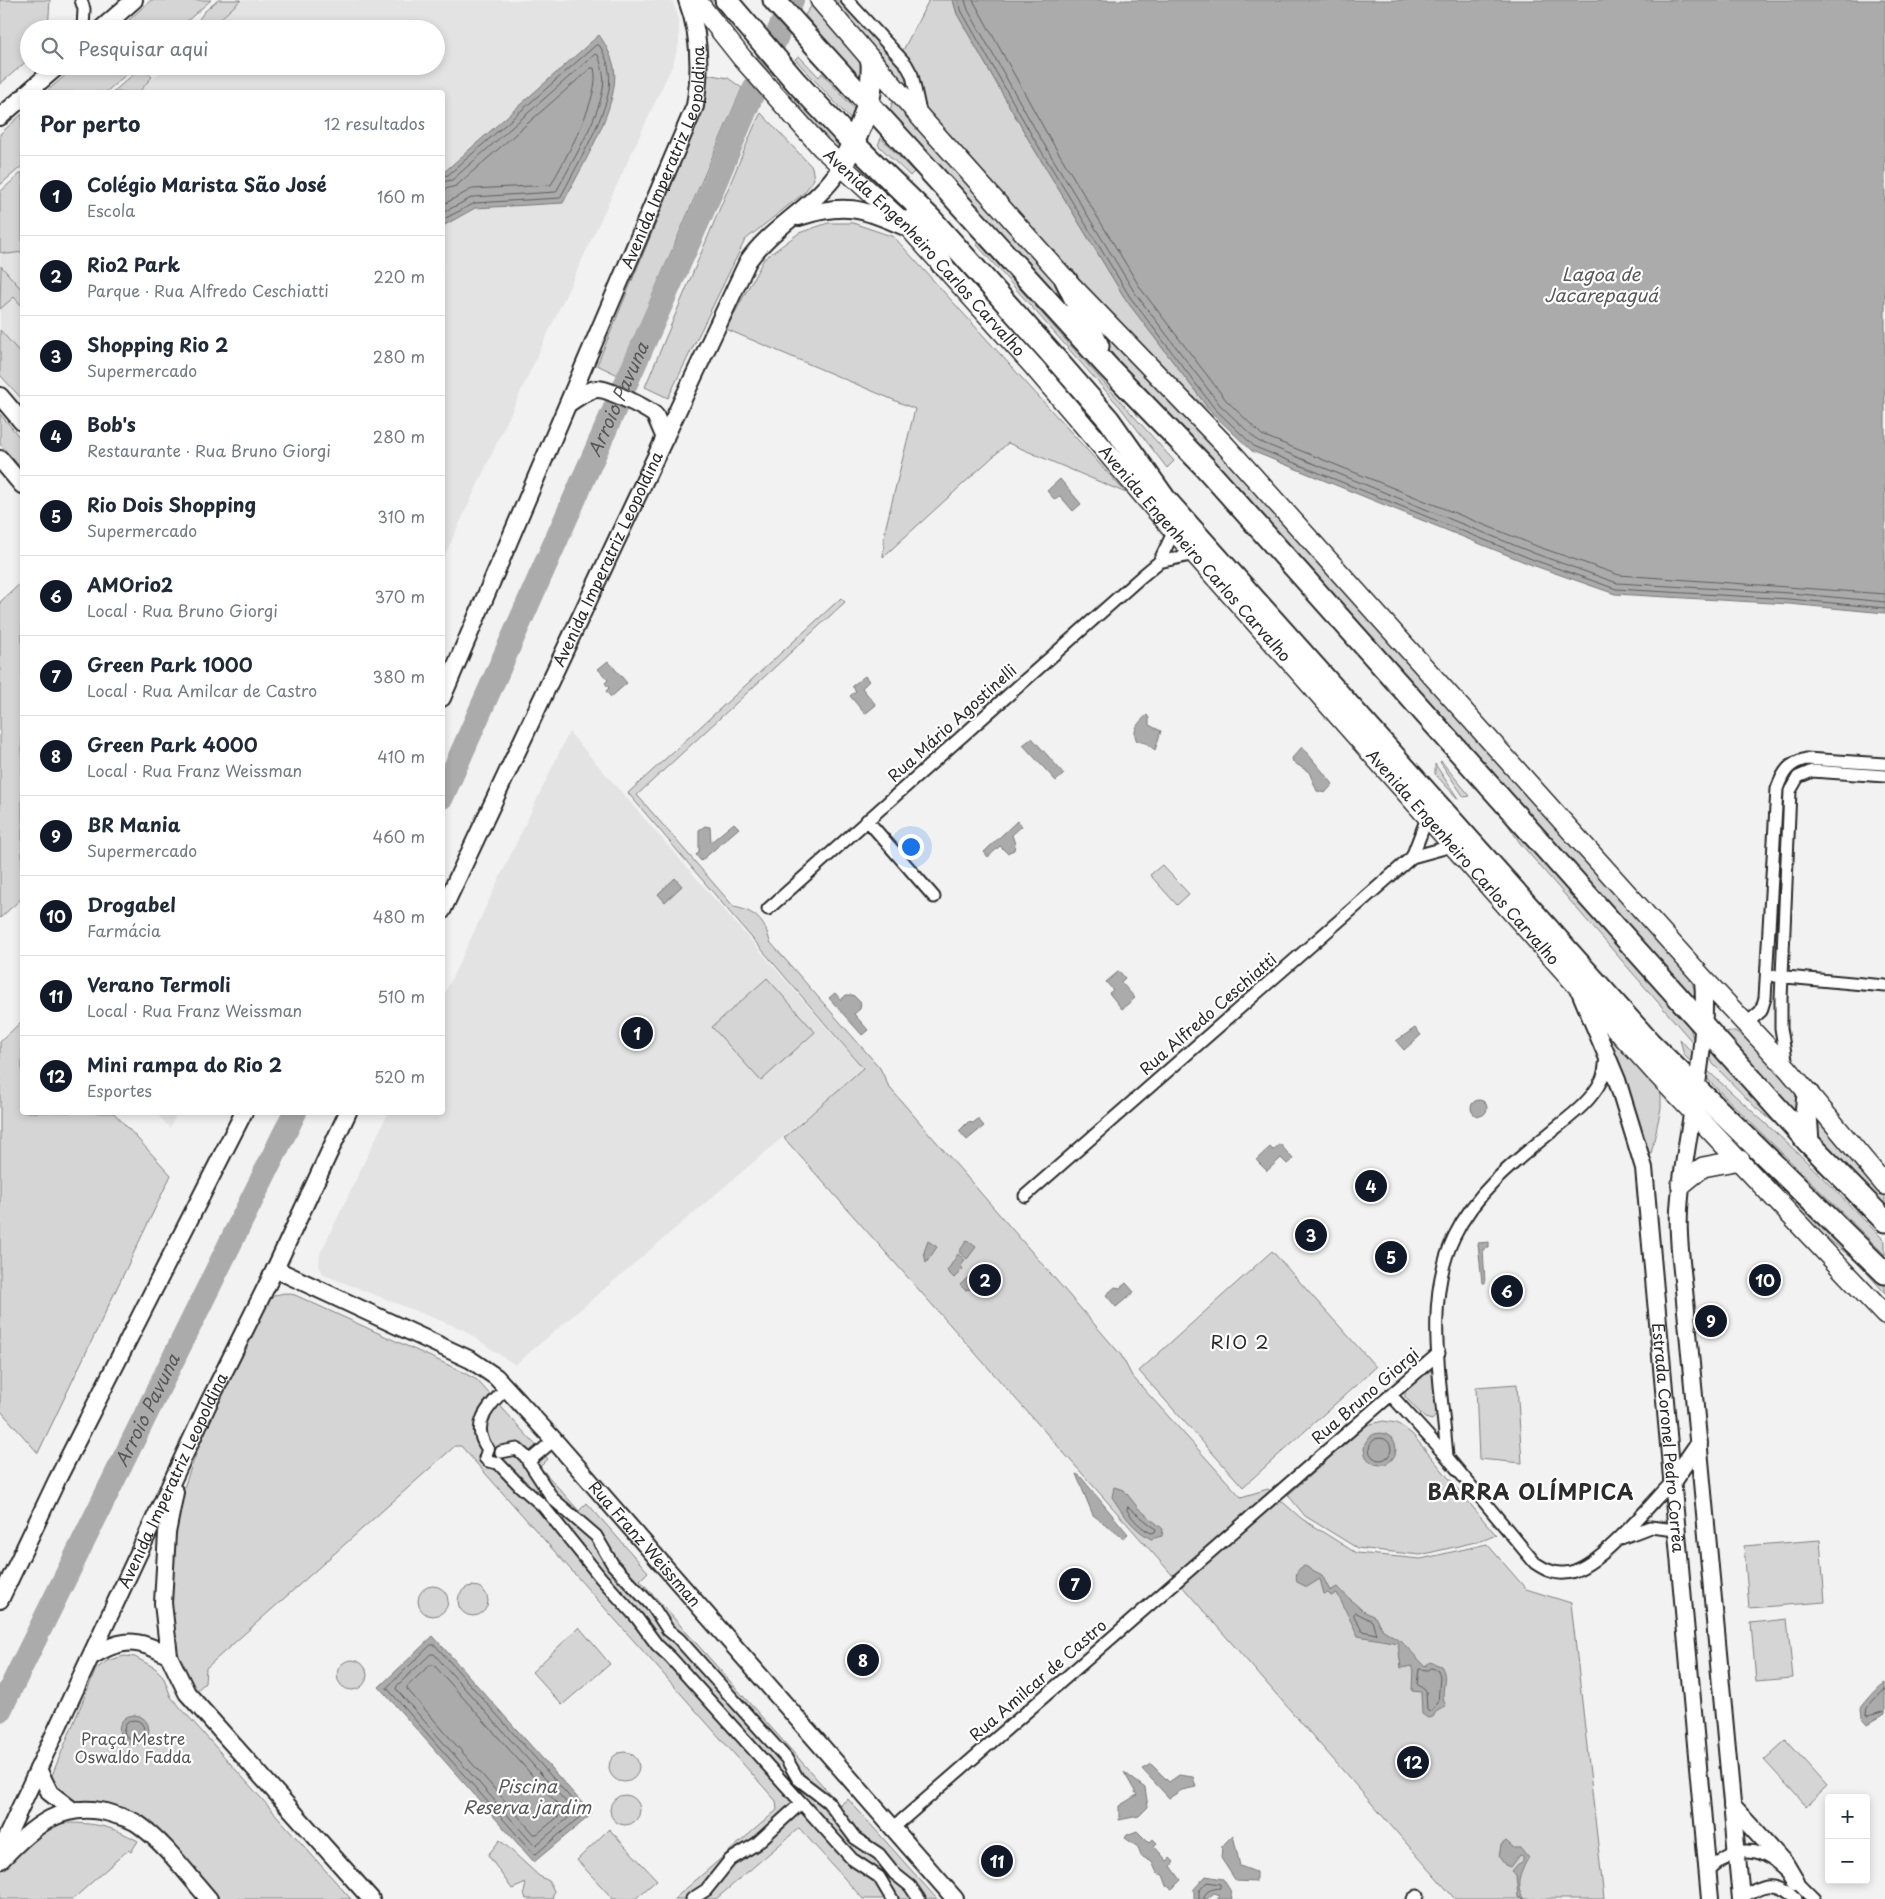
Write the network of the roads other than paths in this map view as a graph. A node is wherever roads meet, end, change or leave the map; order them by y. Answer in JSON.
{"nodes":[{"id":1,"x":81,"y":0,"type":"edge"},
{"id":2,"x":134,"y":0,"type":"edge"},
{"id":3,"x":687,"y":0,"type":"edge"},
{"id":4,"x":696,"y":0,"type":"edge"},
{"id":5,"x":726,"y":0,"type":"edge"},
{"id":6,"x":774,"y":0,"type":"edge"},
{"id":7,"x":820,"y":0,"type":"edge"},
{"id":8,"x":847,"y":0,"type":"edge"},
{"id":9,"x":83,"y":20,"type":"edge"},
{"id":10,"x":111,"y":20,"type":"edge"},
{"id":11,"x":872,"y":62,"type":"junction"},
{"id":12,"x":48,"y":75,"type":"edge"},
{"id":13,"x":30,"y":90,"type":"edge"},
{"id":14,"x":20,"y":100,"type":"edge"},
{"id":15,"x":868,"y":104,"type":"junction"},
{"id":16,"x":0,"y":117,"type":"edge"},
{"id":17,"x":922,"y":119,"type":"junction"},
{"id":18,"x":854,"y":143,"type":"junction"},
{"id":19,"x":841,"y":166,"type":"junction"},
{"id":20,"x":882,"y":171,"type":"junction"},
{"id":21,"x":790,"y":220,"type":"junction"},
{"id":22,"x":910,"y":229,"type":"junction"},
{"id":23,"x":942,"y":264,"type":"junction"},
{"id":24,"x":1066,"y":280,"type":"junction"},
{"id":25,"x":1108,"y":367,"type":"junction"},
{"id":26,"x":0,"y":396,"type":"edge"},
{"id":27,"x":568,"y":404,"type":"junction"},
{"id":28,"x":20,"y":420,"type":"edge"},
{"id":29,"x":665,"y":438,"type":"junction"},
{"id":30,"x":0,"y":459,"type":"edge"},
{"id":31,"x":20,"y":483,"type":"edge"},
{"id":32,"x":1174,"y":530,"type":"junction"},
{"id":33,"x":1195,"y":554,"type":"junction"},
{"id":34,"x":1159,"y":562,"type":"junction"},
{"id":35,"x":445,"y":691,"type":"edge"},
{"id":36,"x":1885,"y":764,"type":"edge"},
{"id":37,"x":1842,"y":766,"type":"junction"},
{"id":38,"x":1885,"y":776,"type":"edge"},
{"id":39,"x":1427,"y":818,"type":"junction"},
{"id":40,"x":867,"y":820,"type":"junction"},
{"id":41,"x":1452,"y":846,"type":"junction"},
{"id":42,"x":1412,"y":857,"type":"junction"},
{"id":43,"x":934,"y":897,"type":"dead end"},
{"id":44,"x":445,"y":905,"type":"edge"},
{"id":45,"x":768,"y":908,"type":"dead end"},
{"id":46,"x":1765,"y":975,"type":"junction"},
{"id":47,"x":1782,"y":976,"type":"junction"},
{"id":48,"x":1703,"y":978,"type":"junction"},
{"id":49,"x":1885,"y":986,"type":"edge"},
{"id":50,"x":1579,"y":988,"type":"junction"},
{"id":51,"x":1746,"y":1024,"type":"junction"},
{"id":52,"x":1704,"y":1026,"type":"junction"},
{"id":53,"x":1606,"y":1054,"type":"junction"},
{"id":54,"x":1788,"y":1070,"type":"junction"},
{"id":55,"x":1697,"y":1090,"type":"junction"},
{"id":56,"x":1808,"y":1094,"type":"junction"},
{"id":57,"x":1693,"y":1111,"type":"junction"},
{"id":58,"x":242,"y":1115,"type":"edge"},
{"id":59,"x":347,"y":1115,"type":"edge"},
{"id":60,"x":1808,"y":1142,"type":"junction"},
{"id":61,"x":1740,"y":1160,"type":"junction"},
{"id":62,"x":1681,"y":1185,"type":"junction"},
{"id":63,"x":1885,"y":1185,"type":"edge"},
{"id":64,"x":1025,"y":1196,"type":"dead end"},
{"id":65,"x":1885,"y":1221,"type":"edge"},
{"id":66,"x":275,"y":1270,"type":"junction"},
{"id":67,"x":1885,"y":1273,"type":"edge"},
{"id":68,"x":1885,"y":1316,"type":"edge"},
{"id":69,"x":1439,"y":1353,"type":"junction"},
{"id":70,"x":506,"y":1388,"type":"junction"},
{"id":71,"x":1391,"y":1395,"type":"junction"},
{"id":72,"x":554,"y":1440,"type":"junction"},
{"id":73,"x":1699,"y":1443,"type":"junction"},
{"id":74,"x":499,"y":1457,"type":"junction"},
{"id":75,"x":1447,"y":1457,"type":"junction"},
{"id":76,"x":528,"y":1462,"type":"junction"},
{"id":77,"x":180,"y":1466,"type":"junction"},
{"id":78,"x":1672,"y":1482,"type":"junction"},
{"id":79,"x":1676,"y":1530,"type":"junction"},
{"id":80,"x":1617,"y":1539,"type":"junction"},
{"id":81,"x":1205,"y":1558,"type":"joint"},
{"id":82,"x":0,"y":1600,"type":"edge"},
{"id":83,"x":92,"y":1656,"type":"junction"},
{"id":84,"x":169,"y":1656,"type":"junction"},
{"id":85,"x":38,"y":1769,"type":"junction"},
{"id":86,"x":801,"y":1803,"type":"junction"},
{"id":87,"x":1732,"y":1806,"type":"junction"},
{"id":88,"x":72,"y":1810,"type":"junction"},
{"id":89,"x":893,"y":1828,"type":"junction"},
{"id":90,"x":0,"y":1851,"type":"edge"},
{"id":91,"x":1737,"y":1851,"type":"junction"},
{"id":92,"x":0,"y":1860,"type":"edge"},
{"id":93,"x":1708,"y":1871,"type":"junction"},
{"id":94,"x":1796,"y":1882,"type":"junction"},
{"id":95,"x":209,"y":1899,"type":"edge"},
{"id":96,"x":371,"y":1899,"type":"edge"},
{"id":97,"x":692,"y":1899,"type":"edge"},
{"id":98,"x":892,"y":1899,"type":"edge"},
{"id":99,"x":919,"y":1899,"type":"edge"},
{"id":100,"x":955,"y":1899,"type":"edge"},
{"id":101,"x":1710,"y":1899,"type":"edge"},
{"id":102,"x":1741,"y":1899,"type":"edge"},
{"id":103,"x":1796,"y":1899,"type":"edge"},
{"id":104,"x":1814,"y":1899,"type":"edge"}],
"edges":[{"from":1,"to":9,"type":"street"},
{"from":2,"to":10,"type":"street"},
{"from":3,"to":27,"type":"street","name":"Avenida Imperatriz Leopoldina"},
{"from":4,"to":19,"type":"main road","name":"Avenida Engenheiro Carlos Carvalho"},
{"from":5,"to":18,"type":"highway","name":"Avenida Engenheiro Carlos Carvalho"},
{"from":6,"to":15,"type":"highway"},
{"from":7,"to":11,"type":"main road"},
{"from":8,"to":17,"type":"street"},
{"from":11,"to":15,"type":"highway"},
{"from":11,"to":17,"type":"main road"},
{"from":12,"to":13,"type":"street"},
{"from":14,"to":16,"type":"street"},
{"from":15,"to":18,"type":"highway"},
{"from":15,"to":25,"type":"highway"},
{"from":17,"to":24,"type":"main road"},
{"from":18,"to":19,"type":"highway"},
{"from":18,"to":20,"type":"highway","name":"Avenida Engenheiro Carlos Carvalho"},
{"from":19,"to":21,"type":"street","name":"Avenida Imperatriz Leopoldina"},
{"from":19,"to":22,"type":"main road","name":"Avenida Engenheiro Carlos Carvalho"},
{"from":20,"to":23,"type":"highway"},
{"from":20,"to":55,"type":"highway","name":"Avenida Engenheiro Carlos Carvalho"},
{"from":21,"to":22,"type":"street","name":"Avenida Imperatriz Leopoldina"},
{"from":21,"to":29,"type":"street","name":"Avenida Imperatriz Leopoldina"},
{"from":22,"to":23,"type":"main road","name":"Avenida Engenheiro Carlos Carvalho"},
{"from":23,"to":32,"type":"main road","name":"Avenida Engenheiro Carlos Carvalho"},
{"from":24,"to":25,"type":"highway"},
{"from":24,"to":48,"type":"main road"},
{"from":25,"to":52,"type":"highway"},
{"from":26,"to":28,"type":"street"},
{"from":27,"to":29,"type":"street"},
{"from":27,"to":35,"type":"street","name":"Avenida Imperatriz Leopoldina"},
{"from":29,"to":44,"type":"street","name":"Avenida Imperatriz Leopoldina"},
{"from":30,"to":31,"type":"street"},
{"from":32,"to":33,"type":"main road","name":"Avenida Engenheiro Carlos Carvalho"},
{"from":32,"to":34,"type":"street","name":"Rua Mário Agostinelli"},
{"from":33,"to":34,"type":"street","name":"Rua Mário Agostinelli"},
{"from":33,"to":39,"type":"main road","name":"Avenida Engenheiro Carlos Carvalho"},
{"from":34,"to":40,"type":"street","name":"Rua Mário Agostinelli"},
{"from":36,"to":37,"type":"street"},
{"from":37,"to":38,"type":"street"},
{"from":37,"to":46,"type":"street"},
{"from":37,"to":47,"type":"street"},
{"from":39,"to":41,"type":"main road","name":"Avenida Engenheiro Carlos Carvalho"},
{"from":39,"to":42,"type":"street","name":"Rua Alfredo Ceschiatti"},
{"from":40,"to":43,"type":"street"},
{"from":40,"to":45,"type":"street","name":"Rua Mário Agostinelli"},
{"from":41,"to":42,"type":"street","name":"Rua Alfredo Ceschiatti"},
{"from":41,"to":50,"type":"main road","name":"Avenida Engenheiro Carlos Carvalho"},
{"from":42,"to":64,"type":"street","name":"Rua Alfredo Ceschiatti"},
{"from":46,"to":47,"type":"street"},
{"from":46,"to":51,"type":"street"},
{"from":47,"to":49,"type":"street"},
{"from":47,"to":54,"type":"street"},
{"from":48,"to":51,"type":"main road"},
{"from":48,"to":52,"type":"street","name":"Estrada Coronel Pedro Corrêa"},
{"from":50,"to":53,"type":"street","name":"Estrada Coronel Pedro Corrêa"},
{"from":50,"to":57,"type":"main road","name":"Avenida Engenheiro Carlos Carvalho"},
{"from":51,"to":54,"type":"main road"},
{"from":52,"to":55,"type":"street","name":"Estrada Coronel Pedro Corrêa"},
{"from":52,"to":60,"type":"highway"},
{"from":53,"to":69,"type":"street","name":"Rua Bruno Giorgi"},
{"from":53,"to":78,"type":"street","name":"Estrada Coronel Pedro Corrêa"},
{"from":54,"to":56,"type":"main road"},
{"from":55,"to":57,"type":"street","name":"Estrada Coronel Pedro Corrêa"},
{"from":55,"to":67,"type":"highway","name":"Avenida Engenheiro Carlos Carvalho"},
{"from":56,"to":60,"type":"highway"},
{"from":56,"to":63,"type":"main road"},
{"from":57,"to":61,"type":"main road","name":"Avenida Engenheiro Carlos Carvalho"},
{"from":57,"to":62,"type":"street","name":"Estrada Coronel Pedro Corrêa"},
{"from":58,"to":82,"type":"street"},
{"from":59,"to":66,"type":"street","name":"Avenida Imperatriz Leopoldina"},
{"from":60,"to":65,"type":"highway"},
{"from":61,"to":62,"type":"main road"},
{"from":61,"to":68,"type":"main road","name":"Avenida Engenheiro Carlos Carvalho"},
{"from":62,"to":73,"type":"street","name":"Estrada Coronel Pedro Corrêa"},
{"from":66,"to":70,"type":"street","name":"Rua Franz Weissman"},
{"from":66,"to":77,"type":"street","name":"Avenida Imperatriz Leopoldina"},
{"from":69,"to":71,"type":"street","name":"Rua Bruno Giorgi"},
{"from":69,"to":75,"type":"street"},
{"from":70,"to":72,"type":"street","name":"Rua Franz Weissman"},
{"from":70,"to":74,"type":"street"},
{"from":71,"to":75,"type":"street"},
{"from":71,"to":81,"type":"street","name":"Rua Bruno Giorgi"},
{"from":72,"to":76,"type":"street"},
{"from":72,"to":89,"type":"street","name":"Rua Franz Weissman"},
{"from":73,"to":78,"type":"street"},
{"from":73,"to":87,"type":"street","name":"Estrada Coronel Pedro Corrêa"},
{"from":74,"to":76,"type":"street"},
{"from":74,"to":86,"type":"street"},
{"from":75,"to":80,"type":"street"},
{"from":76,"to":99,"type":"street"},
{"from":77,"to":83,"type":"street","name":"Avenida Imperatriz Leopoldina"},
{"from":77,"to":84,"type":"street"},
{"from":78,"to":79,"type":"street","name":"Estrada Coronel Pedro Corrêa"},
{"from":78,"to":80,"type":"street"},
{"from":79,"to":80,"type":"street"},
{"from":79,"to":93,"type":"street","name":"Estrada Coronel Pedro Corrêa"},
{"from":81,"to":89,"type":"street","name":"Rua Amilcar de Castro"},
{"from":83,"to":84,"type":"street"},
{"from":83,"to":85,"type":"street","name":"Avenida Imperatriz Leopoldina"},
{"from":84,"to":96,"type":"street"},
{"from":85,"to":88,"type":"street"},
{"from":85,"to":90,"type":"street","name":"Avenida Imperatriz Leopoldina"},
{"from":86,"to":97,"type":"street"},
{"from":86,"to":98,"type":"street"},
{"from":87,"to":91,"type":"street","name":"Estrada Coronel Pedro Corrêa"},
{"from":87,"to":94,"type":"street"},
{"from":88,"to":92,"type":"street"},
{"from":88,"to":95,"type":"street"},
{"from":89,"to":100,"type":"street","name":"Rua Franz Weissman"},
{"from":91,"to":93,"type":"street"},
{"from":91,"to":94,"type":"street"},
{"from":91,"to":102,"type":"street","name":"Estrada Coronel Pedro Corrêa"},
{"from":93,"to":101,"type":"street","name":"Estrada Coronel Pedro Corrêa"},
{"from":94,"to":104,"type":"street"},
{"from":102,"to":103,"type":"street"}]}
